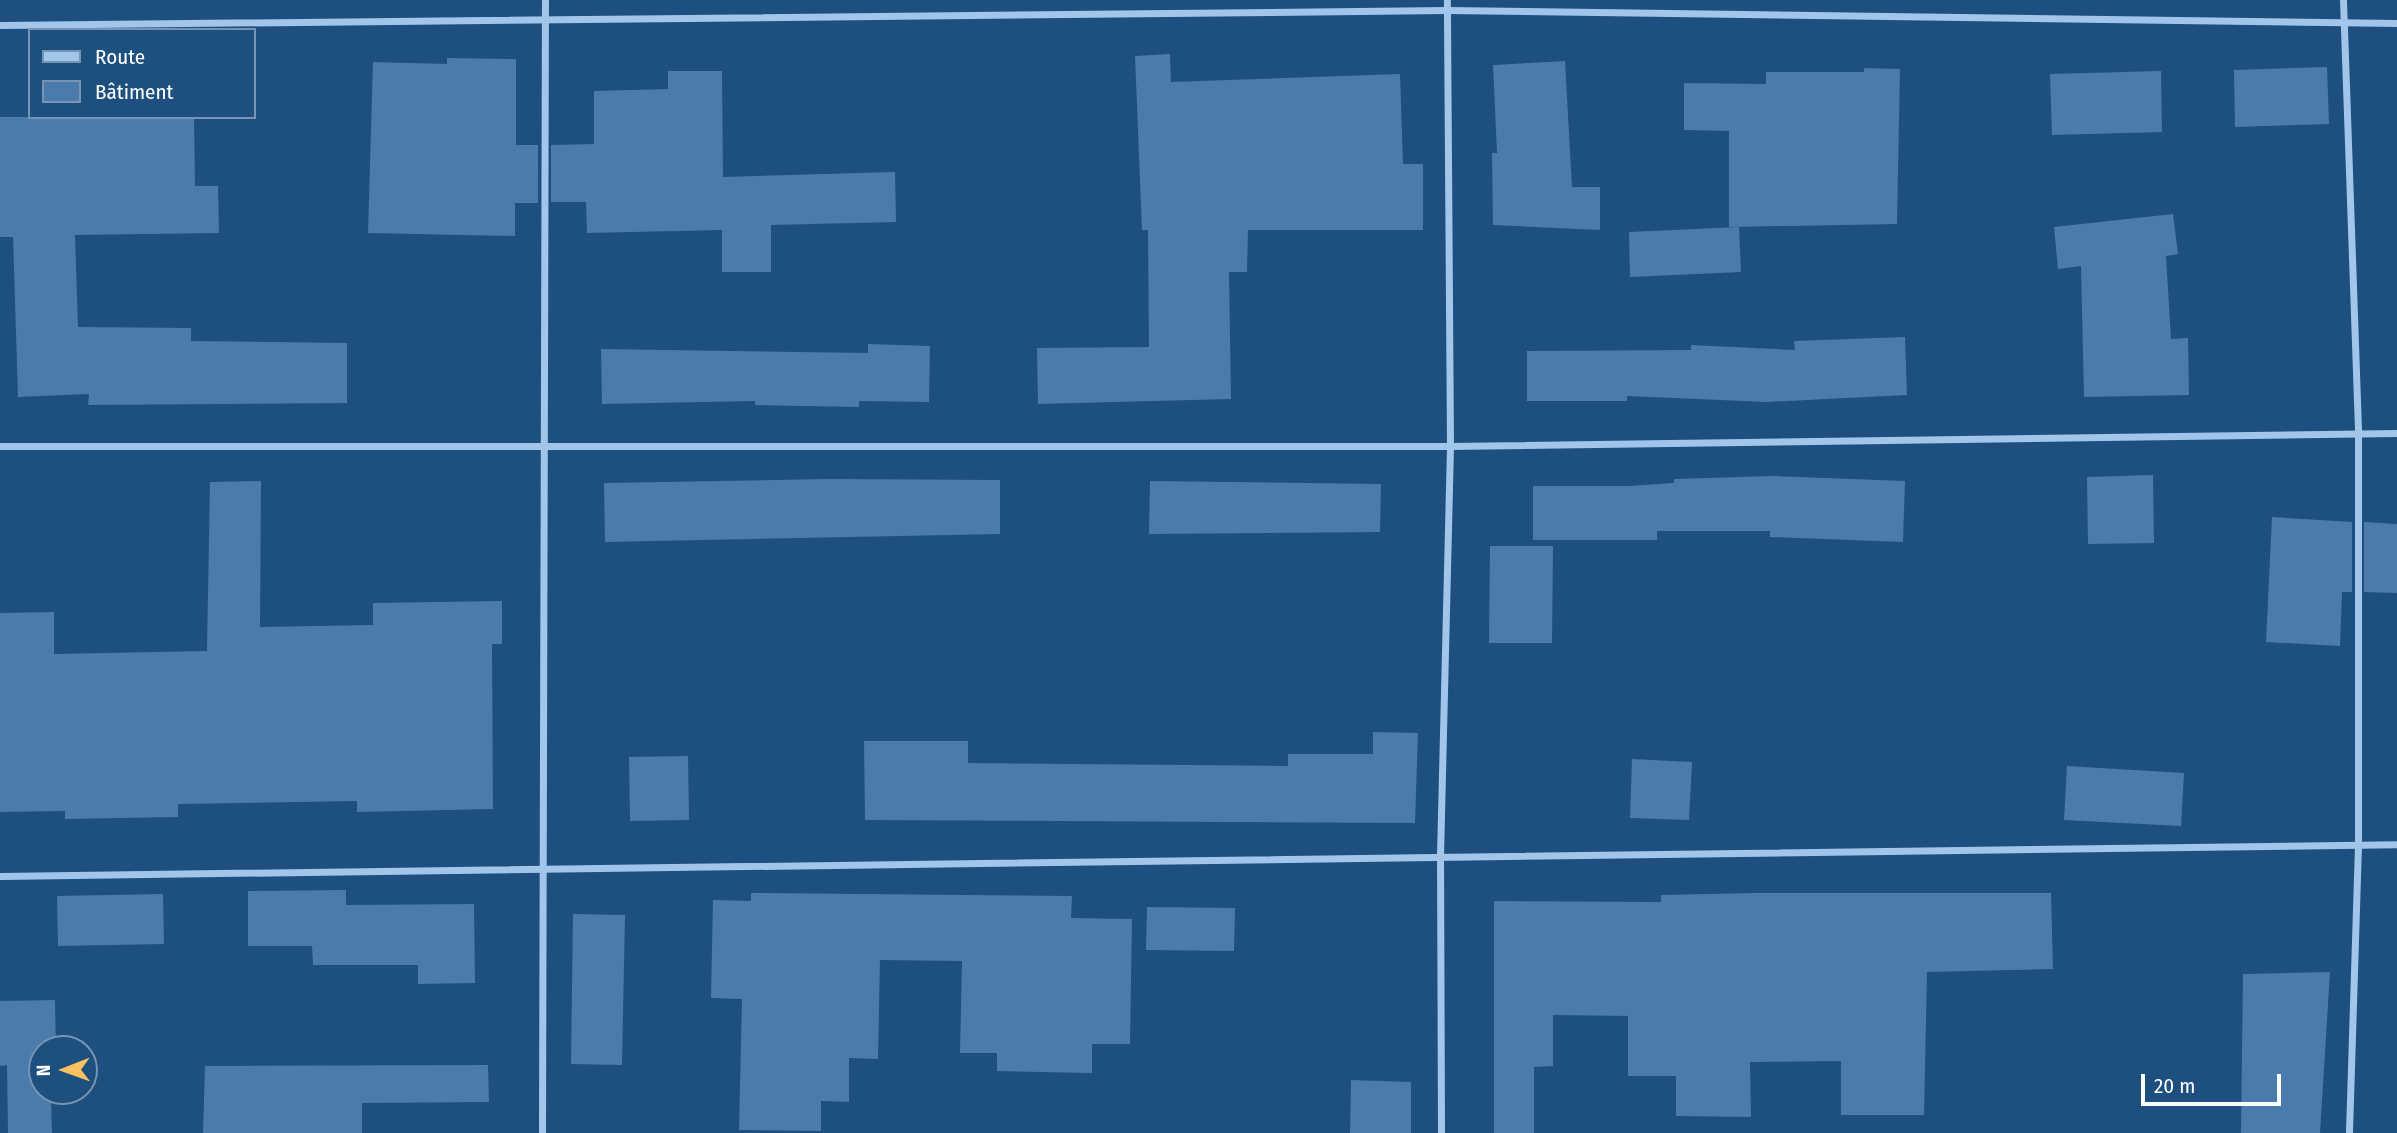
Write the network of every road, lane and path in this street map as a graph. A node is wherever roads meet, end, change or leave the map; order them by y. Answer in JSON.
{"nodes":[{"id":1,"x":545,"y":0,"type":"edge"},
{"id":2,"x":1447,"y":0,"type":"edge"},
{"id":3,"x":2343,"y":0,"type":"edge"},
{"id":4,"x":1447,"y":10,"type":"junction"},
{"id":5,"x":545,"y":19,"type":"junction"},
{"id":6,"x":2343,"y":23,"type":"junction"},
{"id":7,"x":2397,"y":23,"type":"edge"},
{"id":8,"x":0,"y":25,"type":"edge"},
{"id":9,"x":2358,"y":433,"type":"junction"},
{"id":10,"x":2397,"y":433,"type":"edge"},
{"id":11,"x":0,"y":446,"type":"edge"},
{"id":12,"x":546,"y":446,"type":"junction"},
{"id":13,"x":1450,"y":446,"type":"junction"},
{"id":14,"x":2358,"y":845,"type":"junction"},
{"id":15,"x":2397,"y":845,"type":"edge"},
{"id":16,"x":1440,"y":856,"type":"junction"},
{"id":17,"x":542,"y":869,"type":"junction"},
{"id":18,"x":0,"y":876,"type":"edge"},
{"id":19,"x":542,"y":1133,"type":"edge"},
{"id":20,"x":1441,"y":1133,"type":"edge"},
{"id":21,"x":2349,"y":1133,"type":"edge"}],
"edges":[{"from":1,"to":5,"type":"street"},
{"from":2,"to":4,"type":"street"},
{"from":3,"to":6,"type":"street"},
{"from":4,"to":5,"type":"street"},
{"from":4,"to":6,"type":"street"},
{"from":4,"to":13,"type":"street"},
{"from":5,"to":8,"type":"street"},
{"from":5,"to":12,"type":"street"},
{"from":6,"to":7,"type":"street"},
{"from":6,"to":9,"type":"street"},
{"from":9,"to":10,"type":"street"},
{"from":9,"to":13,"type":"street"},
{"from":9,"to":14,"type":"street"},
{"from":11,"to":12,"type":"street"},
{"from":12,"to":13,"type":"street"},
{"from":12,"to":17,"type":"street"},
{"from":13,"to":16,"type":"street"},
{"from":14,"to":15,"type":"street"},
{"from":14,"to":16,"type":"street"},
{"from":14,"to":21,"type":"street"},
{"from":16,"to":17,"type":"street"},
{"from":16,"to":20,"type":"street"},
{"from":17,"to":18,"type":"street"},
{"from":17,"to":19,"type":"street"}]}
